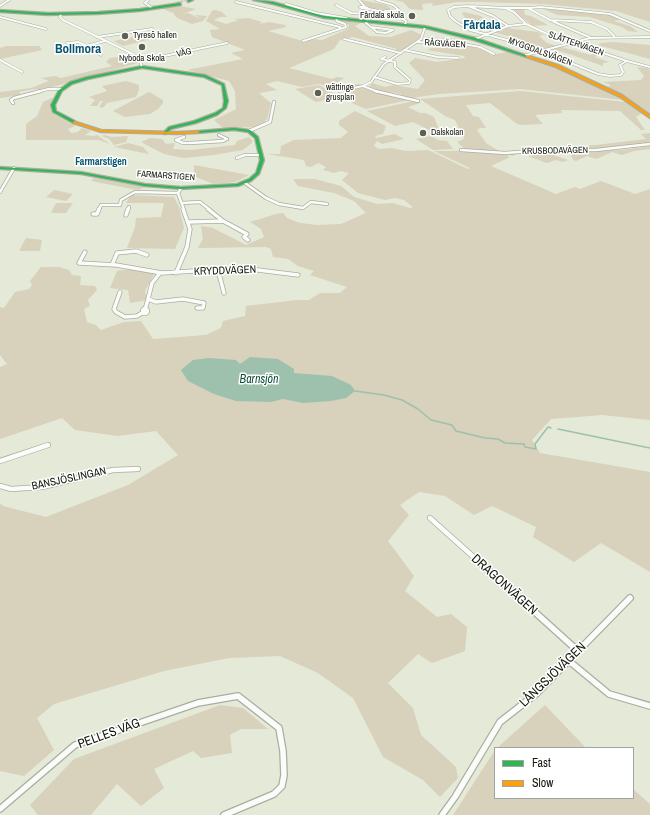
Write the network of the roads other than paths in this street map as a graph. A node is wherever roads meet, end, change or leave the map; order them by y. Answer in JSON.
{"nodes":[{"id":1,"x":9,"y":0,"type":"edge"},
{"id":2,"x":241,"y":0,"type":"edge"},
{"id":3,"x":254,"y":0,"type":"edge"},
{"id":4,"x":359,"y":0,"type":"edge"},
{"id":5,"x":376,"y":0,"type":"edge"},
{"id":6,"x":147,"y":1,"type":"edge"},
{"id":7,"x":178,"y":3,"type":"dead end"},
{"id":8,"x":286,"y":4,"type":"dead end"},
{"id":9,"x":336,"y":5,"type":"dead end"},
{"id":10,"x":0,"y":6,"type":"edge"},
{"id":11,"x":468,"y":6,"type":"junction"},
{"id":12,"x":365,"y":7,"type":"junction"},
{"id":13,"x":152,"y":8,"type":"junction"},
{"id":14,"x":505,"y":8,"type":"junction"},
{"id":15,"x":528,"y":8,"type":"junction"},
{"id":16,"x":301,"y":10,"type":"junction"},
{"id":17,"x":370,"y":10,"type":"junction"},
{"id":18,"x":0,"y":11,"type":"edge"},
{"id":19,"x":383,"y":12,"type":"junction"},
{"id":20,"x":351,"y":13,"type":"junction"},
{"id":21,"x":61,"y":14,"type":"junction"},
{"id":22,"x":389,"y":14,"type":"junction"},
{"id":23,"x":0,"y":17,"type":"edge"},
{"id":24,"x":336,"y":18,"type":"junction"},
{"id":25,"x":345,"y":19,"type":"junction"},
{"id":26,"x":550,"y":20,"type":"junction"},
{"id":27,"x":368,"y":24,"type":"junction"},
{"id":28,"x":526,"y":24,"type":"junction"},
{"id":29,"x":405,"y":25,"type":"junction"},
{"id":30,"x":508,"y":26,"type":"junction"},
{"id":31,"x":340,"y":27,"type":"junction"},
{"id":32,"x":425,"y":27,"type":"junction"},
{"id":33,"x":46,"y":29,"type":"dead end"},
{"id":34,"x":152,"y":29,"type":"dead end"},
{"id":35,"x":650,"y":31,"type":"edge"},
{"id":36,"x":486,"y":35,"type":"junction"},
{"id":37,"x":614,"y":36,"type":"junction"},
{"id":38,"x":96,"y":37,"type":"junction"},
{"id":39,"x":650,"y":37,"type":"edge"},
{"id":40,"x":590,"y":38,"type":"junction"},
{"id":41,"x":344,"y":39,"type":"dead end"},
{"id":42,"x":474,"y":39,"type":"junction"},
{"id":43,"x":105,"y":41,"type":"junction"},
{"id":44,"x":303,"y":41,"type":"dead end"},
{"id":45,"x":418,"y":42,"type":"junction"},
{"id":46,"x":570,"y":42,"type":"junction"},
{"id":47,"x":67,"y":43,"type":"dead end"},
{"id":48,"x":227,"y":43,"type":"dead end"},
{"id":49,"x":87,"y":46,"type":"junction"},
{"id":50,"x":404,"y":50,"type":"junction"},
{"id":51,"x":543,"y":52,"type":"junction"},
{"id":52,"x":401,"y":53,"type":"junction"},
{"id":53,"x":494,"y":54,"type":"dead end"},
{"id":54,"x":101,"y":55,"type":"dead end"},
{"id":55,"x":526,"y":55,"type":"junction"},
{"id":56,"x":385,"y":57,"type":"dead end"},
{"id":57,"x":458,"y":58,"type":"dead end"},
{"id":58,"x":0,"y":60,"type":"edge"},
{"id":59,"x":388,"y":60,"type":"junction"},
{"id":60,"x":627,"y":61,"type":"junction"},
{"id":61,"x":141,"y":64,"type":"junction"},
{"id":62,"x":650,"y":66,"type":"edge"},
{"id":63,"x":22,"y":72,"type":"dead end"},
{"id":64,"x":374,"y":77,"type":"junction"},
{"id":65,"x":363,"y":86,"type":"junction"},
{"id":66,"x":62,"y":89,"type":"junction"},
{"id":67,"x":339,"y":91,"type":"dead end"},
{"id":68,"x":418,"y":101,"type":"dead end"},
{"id":69,"x":274,"y":102,"type":"dead end"},
{"id":70,"x":13,"y":103,"type":"dead end"},
{"id":71,"x":650,"y":116,"type":"edge"},
{"id":72,"x":249,"y":131,"type":"junction"},
{"id":73,"x":165,"y":133,"type":"junction"},
{"id":74,"x":219,"y":135,"type":"dead end"},
{"id":75,"x":184,"y":137,"type":"dead end"},
{"id":76,"x":650,"y":144,"type":"edge"},
{"id":77,"x":461,"y":150,"type":"dead end"},
{"id":78,"x":261,"y":155,"type":"junction"},
{"id":79,"x":242,"y":156,"type":"junction"},
{"id":80,"x":246,"y":156,"type":"dead end"},
{"id":81,"x":238,"y":158,"type":"dead end"},
{"id":82,"x":0,"y":168,"type":"edge"},
{"id":83,"x":14,"y":168,"type":"junction"},
{"id":84,"x":246,"y":183,"type":"junction"},
{"id":85,"x":180,"y":191,"type":"junction"},
{"id":86,"x":0,"y":192,"type":"edge"},
{"id":87,"x":182,"y":203,"type":"junction"},
{"id":88,"x":328,"y":204,"type":"dead end"},
{"id":89,"x":129,"y":207,"type":"dead end"},
{"id":90,"x":93,"y":214,"type":"dead end"},
{"id":91,"x":126,"y":215,"type":"dead end"},
{"id":92,"x":223,"y":221,"type":"junction"},
{"id":93,"x":189,"y":222,"type":"junction"},
{"id":94,"x":248,"y":240,"type":"dead end"},
{"id":95,"x":84,"y":252,"type":"dead end"},
{"id":96,"x":146,"y":255,"type":"dead end"},
{"id":97,"x":112,"y":264,"type":"junction"},
{"id":98,"x":218,"y":270,"type":"junction"},
{"id":99,"x":160,"y":273,"type":"junction"},
{"id":100,"x":176,"y":273,"type":"junction"},
{"id":101,"x":298,"y":275,"type":"dead end"},
{"id":102,"x":120,"y":292,"type":"dead end"},
{"id":103,"x":224,"y":293,"type":"dead end"},
{"id":104,"x":148,"y":298,"type":"junction"},
{"id":105,"x":197,"y":308,"type":"dead end"},
{"id":106,"x":48,"y":445,"type":"dead end"},
{"id":107,"x":0,"y":461,"type":"edge"},
{"id":108,"x":138,"y":469,"type":"dead end"},
{"id":109,"x":0,"y":486,"type":"edge"},
{"id":110,"x":430,"y":518,"type":"dead end"},
{"id":111,"x":630,"y":598,"type":"dead end"},
{"id":112,"x":578,"y":651,"type":"junction"},
{"id":113,"x":569,"y":661,"type":"junction"},
{"id":114,"x":650,"y":706,"type":"edge"},
{"id":115,"x":0,"y":809,"type":"edge"},
{"id":116,"x":224,"y":815,"type":"edge"},
{"id":117,"x":442,"y":815,"type":"edge"}],
"edges":[{"from":1,"to":10,"type":"street"},
{"from":2,"to":31,"type":"street"},
{"from":3,"to":16,"type":"street","name":"MYGGDALSVÄGEN"},
{"from":4,"to":12,"type":"street"},
{"from":5,"to":19,"type":"street"},
{"from":6,"to":13,"type":"street"},
{"from":7,"to":13,"type":"street"},
{"from":8,"to":16,"type":"street","name":"MYGGDALSVÄGEN"},
{"from":9,"to":20,"type":"street"},
{"from":11,"to":14,"type":"street","name":"SLÅTTERVÄGEN"},
{"from":11,"to":30,"type":"street"},
{"from":11,"to":36,"type":"street","name":"SLÅTTERVÄGEN"},
{"from":12,"to":17,"type":"street"},
{"from":12,"to":17,"type":"street"},
{"from":13,"to":21,"type":"street"},
{"from":14,"to":15,"type":"street"},
{"from":14,"to":28,"type":"street","name":"SLÅTTERVÄGEN"},
{"from":15,"to":26,"type":"street"},
{"from":15,"to":35,"type":"street"},
{"from":16,"to":24,"type":"street","name":"MYGGDALSVÄGEN"},
{"from":16,"to":25,"type":"street","name":"MYGGDALSVÄGEN"},
{"from":17,"to":19,"type":"street"},
{"from":18,"to":21,"type":"street"},
{"from":19,"to":22,"type":"street"},
{"from":20,"to":22,"type":"street"},
{"from":20,"to":25,"type":"street"},
{"from":21,"to":38,"type":"street"},
{"from":22,"to":29,"type":"street"},
{"from":23,"to":33,"type":"street"},
{"from":24,"to":25,"type":"street","name":"MYGGDALSVÄGEN"},
{"from":24,"to":31,"type":"street"},
{"from":25,"to":27,"type":"street","name":"MYGGDALSVÄGEN"},
{"from":26,"to":37,"type":"street"},
{"from":26,"to":40,"type":"street"},
{"from":27,"to":27,"type":"street"},
{"from":27,"to":29,"type":"street","name":"MYGGDALSVÄGEN"},
{"from":28,"to":30,"type":"street"},
{"from":28,"to":46,"type":"street","name":"SLÅTTERVÄGEN"},
{"from":29,"to":32,"type":"street","name":"MYGGDALSVÄGEN"},
{"from":30,"to":36,"type":"street"},
{"from":31,"to":44,"type":"street"},
{"from":32,"to":42,"type":"street","name":"MYGGDALSVÄGEN"},
{"from":32,"to":45,"type":"street"},
{"from":34,"to":38,"type":"street"},
{"from":36,"to":42,"type":"street"},
{"from":36,"to":51,"type":"street","name":"SLÅTTERVÄGEN"},
{"from":37,"to":39,"type":"street"},
{"from":37,"to":40,"type":"street"},
{"from":38,"to":43,"type":"street"},
{"from":40,"to":46,"type":"street"},
{"from":41,"to":52,"type":"street"},
{"from":42,"to":55,"type":"street","name":"MYGGDALSVÄGEN"},
{"from":43,"to":49,"type":"street"},
{"from":43,"to":61,"type":"street"},
{"from":45,"to":50,"type":"street"},
{"from":45,"to":53,"type":"street","name":"RÅGVÄGEN"},
{"from":46,"to":51,"type":"street"},
{"from":46,"to":60,"type":"street","name":"SLÅTTERVÄGEN"},
{"from":47,"to":49,"type":"street"},
{"from":48,"to":61,"type":"street","name":"VÄG"},
{"from":49,"to":54,"type":"street"},
{"from":50,"to":52,"type":"street"},
{"from":50,"to":57,"type":"street"},
{"from":51,"to":55,"type":"street"},
{"from":51,"to":60,"type":"street","name":"SLÅTTERVÄGEN"},
{"from":52,"to":59,"type":"street"},
{"from":55,"to":71,"type":"street","name":"MYGGDALSVÄGEN"},
{"from":56,"to":59,"type":"street"},
{"from":58,"to":63,"type":"street"},
{"from":59,"to":64,"type":"street"},
{"from":59,"to":64,"type":"street"},
{"from":60,"to":62,"type":"street","name":"SLÅTTERVÄGEN"},
{"from":61,"to":66,"type":"street"},
{"from":61,"to":73,"type":"street"},
{"from":64,"to":65,"type":"street"},
{"from":65,"to":67,"type":"street"},
{"from":65,"to":68,"type":"street"},
{"from":66,"to":70,"type":"street"},
{"from":66,"to":73,"type":"street"},
{"from":69,"to":72,"type":"street"},
{"from":72,"to":73,"type":"street"},
{"from":72,"to":78,"type":"street"},
{"from":74,"to":75,"type":"street"},
{"from":76,"to":77,"type":"street","name":"KRUSBODAVÄGEN"},
{"from":78,"to":79,"type":"street"},
{"from":78,"to":84,"type":"street"},
{"from":79,"to":80,"type":"street"},
{"from":79,"to":81,"type":"street"},
{"from":82,"to":83,"type":"street","name":"FARMARSTIGEN"},
{"from":83,"to":85,"type":"street","name":"FARMARSTIGEN"},
{"from":83,"to":86,"type":"street"},
{"from":84,"to":85,"type":"street","name":"FARMARSTIGEN"},
{"from":84,"to":88,"type":"street"},
{"from":85,"to":87,"type":"street","name":"KRYDDVÄGEN"},
{"from":85,"to":90,"type":"street"},
{"from":87,"to":92,"type":"street"},
{"from":87,"to":93,"type":"street","name":"KRYDDVÄGEN"},
{"from":89,"to":91,"type":"street"},
{"from":92,"to":93,"type":"street"},
{"from":92,"to":94,"type":"street"},
{"from":93,"to":100,"type":"street","name":"KRYDDVÄGEN"},
{"from":95,"to":97,"type":"street","name":"KRYDDVÄGEN"},
{"from":96,"to":97,"type":"street"},
{"from":97,"to":99,"type":"street","name":"KRYDDVÄGEN"},
{"from":98,"to":100,"type":"street","name":"KRYDDVÄGEN"},
{"from":98,"to":101,"type":"street","name":"KRYDDVÄGEN"},
{"from":98,"to":103,"type":"street"},
{"from":99,"to":100,"type":"street","name":"KRYDDVÄGEN"},
{"from":99,"to":104,"type":"street"},
{"from":102,"to":104,"type":"street"},
{"from":104,"to":105,"type":"street"},
{"from":106,"to":107,"type":"street"},
{"from":108,"to":109,"type":"street","name":"BANSJÖSLINGAN"},
{"from":110,"to":112,"type":"street","name":"DRAGONVÄGEN"},
{"from":111,"to":112,"type":"street","name":"LÅNGSJÖVÄGEN"},
{"from":112,"to":113,"type":"street","name":"LÅNGSJÖVÄGEN"},
{"from":113,"to":114,"type":"street"},
{"from":113,"to":117,"type":"street","name":"LÅNGSJÖVÄGEN"},
{"from":115,"to":116,"type":"street","name":"PELLES VÄG"}]}
